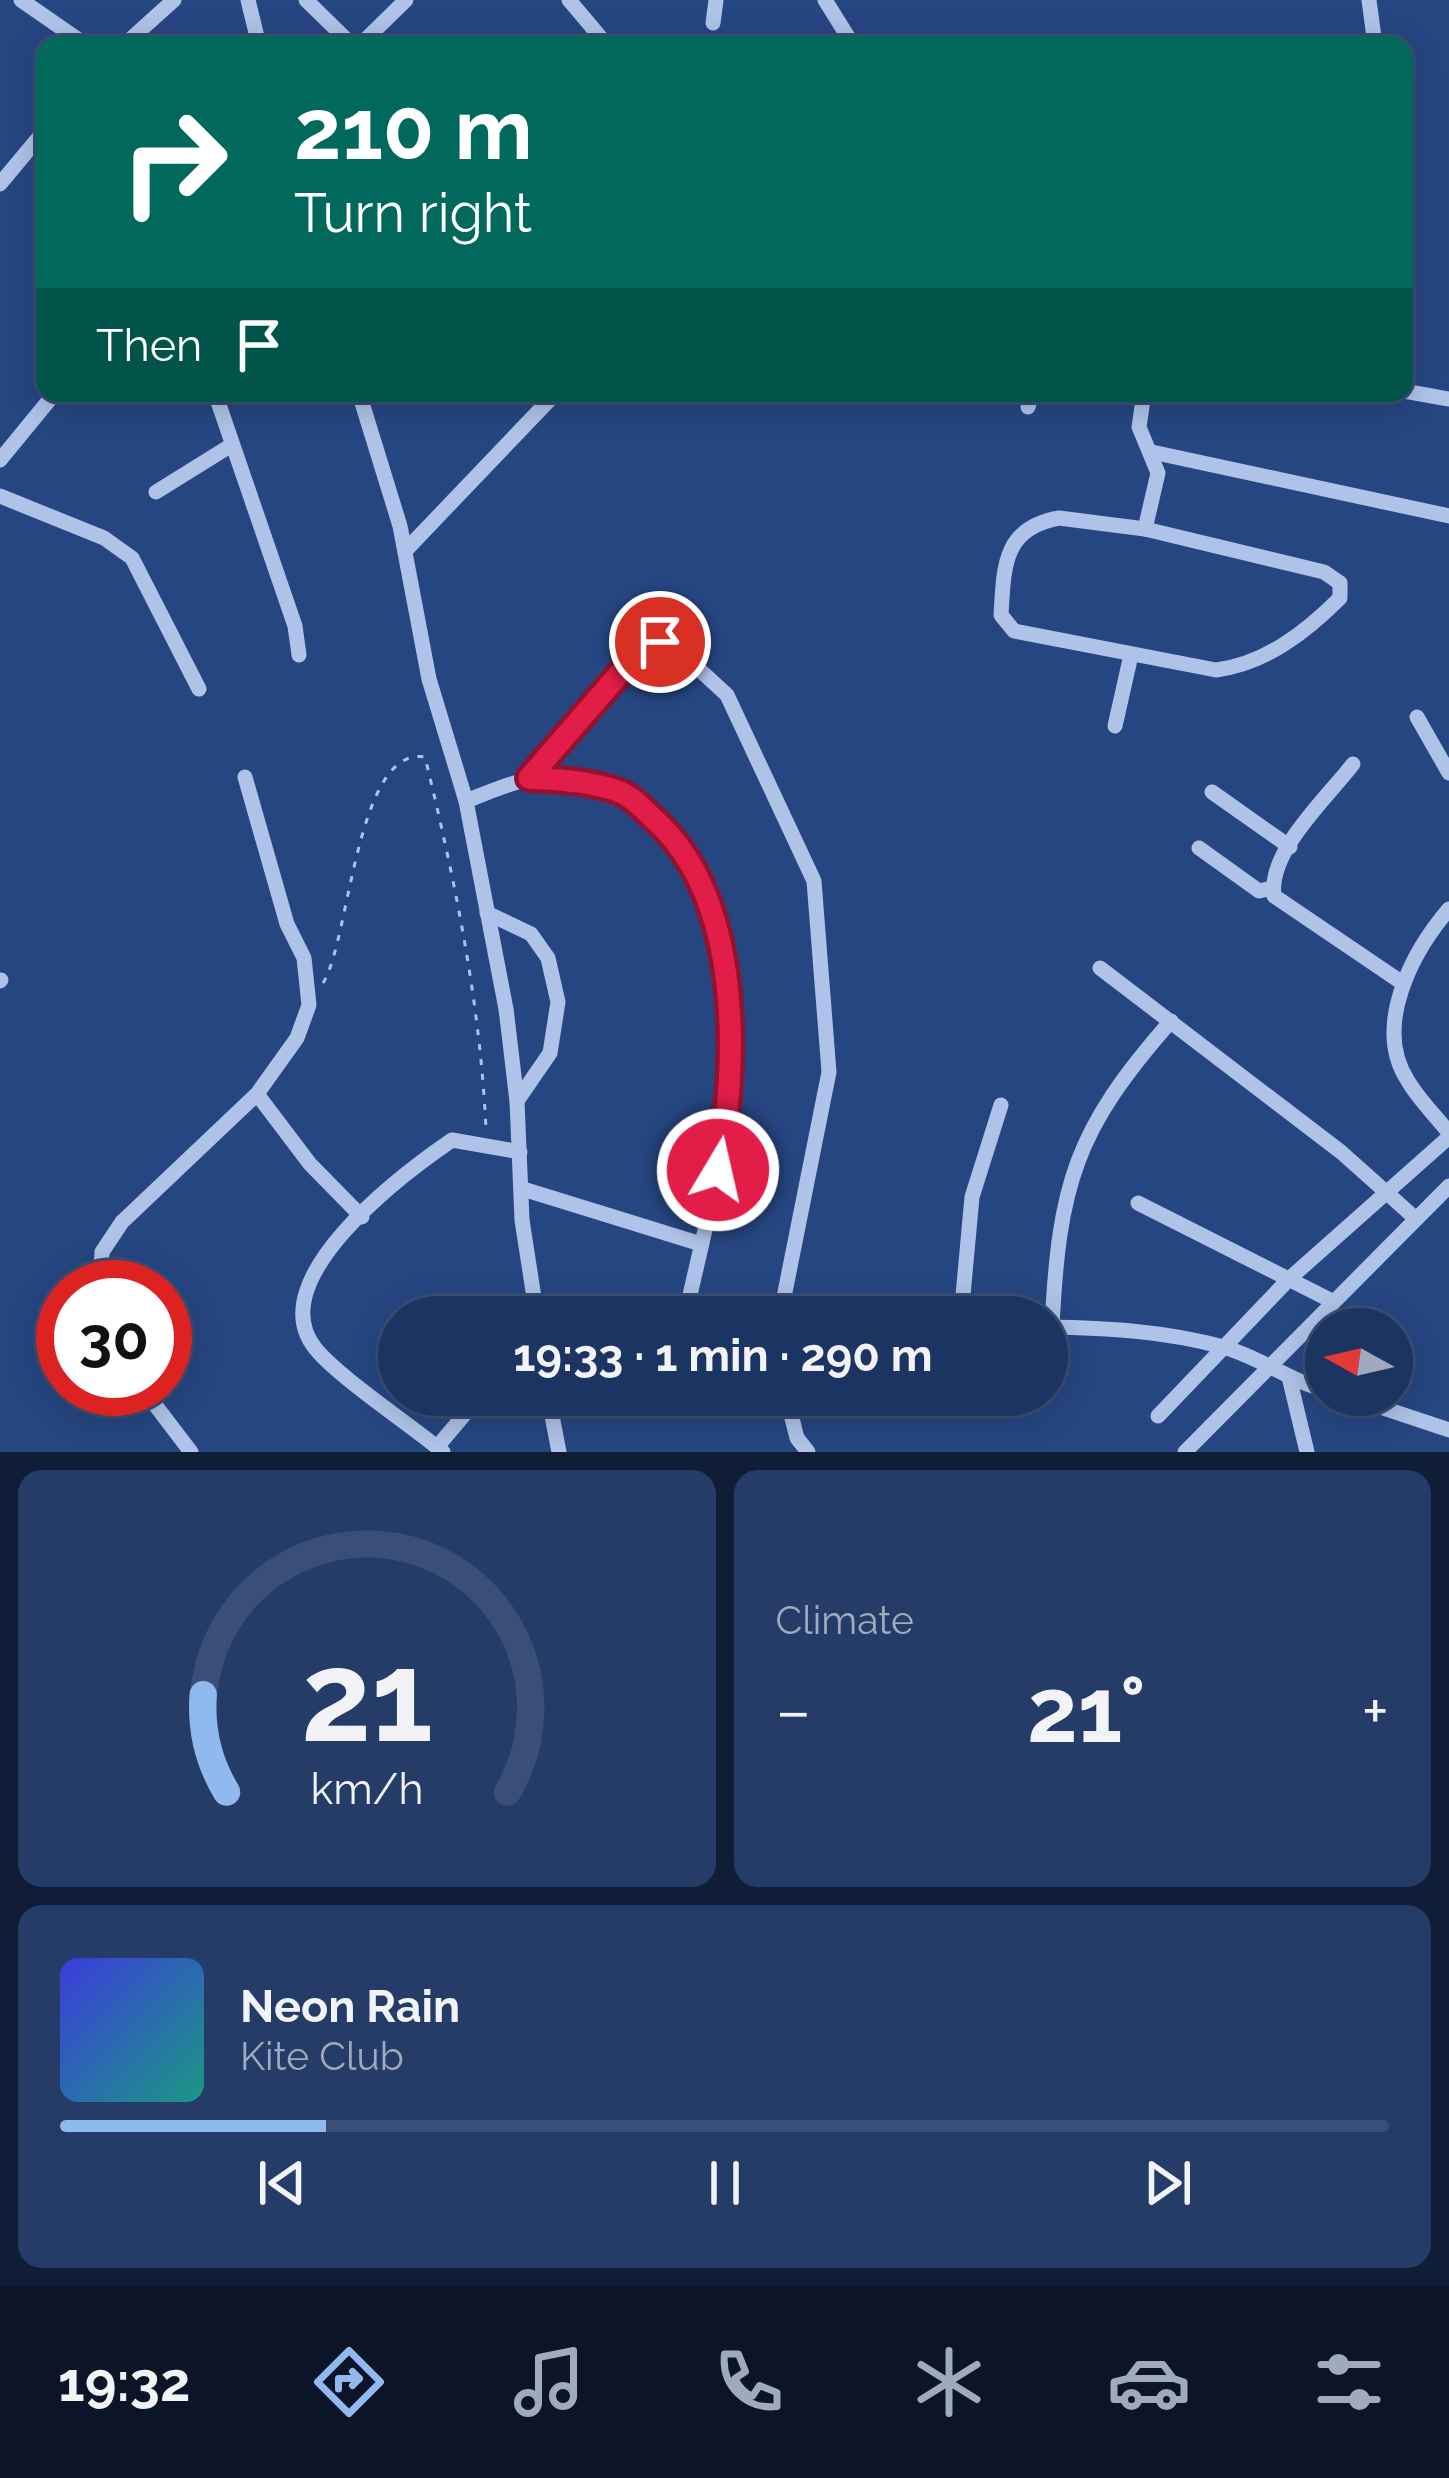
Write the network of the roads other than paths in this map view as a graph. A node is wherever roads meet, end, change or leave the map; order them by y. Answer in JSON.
{"nodes":[{"id":1,"x":22,"y":0,"type":"edge"},
{"id":2,"x":174,"y":0,"type":"edge"},
{"id":3,"x":248,"y":0,"type":"edge"},
{"id":4,"x":306,"y":0,"type":"edge"},
{"id":5,"x":406,"y":0,"type":"edge"},
{"id":6,"x":569,"y":0,"type":"edge"},
{"id":7,"x":716,"y":0,"type":"edge"},
{"id":8,"x":825,"y":0,"type":"edge"},
{"id":9,"x":1370,"y":0,"type":"edge"},
{"id":10,"x":713,"y":23,"type":"dead end"},
{"id":11,"x":73,"y":36,"type":"edge"},
{"id":12,"x":134,"y":36,"type":"edge"},
{"id":13,"x":258,"y":36,"type":"edge"},
{"id":14,"x":346,"y":36,"type":"edge"},
{"id":15,"x":366,"y":36,"type":"edge"},
{"id":16,"x":599,"y":36,"type":"edge"},
{"id":17,"x":847,"y":36,"type":"edge"},
{"id":18,"x":1374,"y":36,"type":"edge"},
{"id":19,"x":36,"y":141,"type":"edge"},
{"id":20,"x":0,"y":184,"type":"edge"},
{"id":21,"x":1413,"y":393,"type":"edge"},
{"id":22,"x":1449,"y":399,"type":"edge"},
{"id":23,"x":48,"y":402,"type":"edge"},
{"id":24,"x":218,"y":402,"type":"edge"},
{"id":25,"x":361,"y":402,"type":"edge"},
{"id":26,"x":547,"y":402,"type":"edge"},
{"id":27,"x":1143,"y":402,"type":"edge"},
{"id":28,"x":230,"y":446,"type":"junction"},
{"id":29,"x":1152,"y":452,"type":"junction"},
{"id":30,"x":0,"y":460,"type":"edge"},
{"id":31,"x":155,"y":492,"type":"dead end"},
{"id":32,"x":0,"y":496,"type":"edge"},
{"id":33,"x":1449,"y":516,"type":"edge"},
{"id":34,"x":1145,"y":529,"type":"junction"},
{"id":35,"x":405,"y":550,"type":"junction"},
{"id":36,"x":299,"y":655,"type":"dead end"},
{"id":37,"x":1131,"y":655,"type":"junction"},
{"id":38,"x":199,"y":689,"type":"dead end"},
{"id":39,"x":1417,"y":717,"type":"dead end"},
{"id":40,"x":1114,"y":726,"type":"dead end"},
{"id":41,"x":1353,"y":764,"type":"dead end"},
{"id":42,"x":1449,"y":773,"type":"edge"},
{"id":43,"x":245,"y":777,"type":"dead end"},
{"id":44,"x":529,"y":778,"type":"junction"},
{"id":45,"x":1212,"y":792,"type":"dead end"},
{"id":46,"x":466,"y":801,"type":"junction"},
{"id":47,"x":1289,"y":847,"type":"junction"},
{"id":48,"x":1199,"y":848,"type":"dead end"},
{"id":49,"x":1272,"y":888,"type":"junction"},
{"id":50,"x":1449,"y":909,"type":"edge"},
{"id":51,"x":487,"y":913,"type":"junction"},
{"id":52,"x":1100,"y":968,"type":"dead end"},
{"id":53,"x":1401,"y":982,"type":"junction"},
{"id":54,"x":1171,"y":1021,"type":"junction"},
{"id":55,"x":257,"y":1094,"type":"junction"},
{"id":56,"x":517,"y":1101,"type":"junction"},
{"id":57,"x":1000,"y":1105,"type":"dead end"},
{"id":58,"x":1449,"y":1135,"type":"edge"},
{"id":59,"x":520,"y":1152,"type":"junction"},
{"id":60,"x":1449,"y":1186,"type":"edge"},
{"id":61,"x":523,"y":1189,"type":"junction"},
{"id":62,"x":1384,"y":1190,"type":"junction"},
{"id":63,"x":1138,"y":1204,"type":"dead end"},
{"id":64,"x":362,"y":1217,"type":"junction"},
{"id":65,"x":1415,"y":1218,"type":"junction"},
{"id":66,"x":701,"y":1244,"type":"junction"},
{"id":67,"x":102,"y":1260,"type":"edge"},
{"id":68,"x":1289,"y":1280,"type":"junction"},
{"id":69,"x":535,"y":1296,"type":"edge"},
{"id":70,"x":690,"y":1296,"type":"edge"},
{"id":71,"x":784,"y":1296,"type":"edge"},
{"id":72,"x":963,"y":1296,"type":"edge"},
{"id":73,"x":1051,"y":1296,"type":"edge"},
{"id":74,"x":1332,"y":1301,"type":"junction"},
{"id":75,"x":1068,"y":1328,"type":"edge"},
{"id":76,"x":1227,"y":1348,"type":"junction"},
{"id":77,"x":1267,"y":1366,"type":"junction"},
{"id":78,"x":1290,"y":1382,"type":"junction"},
{"id":79,"x":1305,"y":1385,"type":"edge"},
{"id":80,"x":164,"y":1416,"type":"edge"},
{"id":81,"x":465,"y":1416,"type":"edge"},
{"id":82,"x":552,"y":1416,"type":"edge"},
{"id":83,"x":791,"y":1416,"type":"edge"},
{"id":84,"x":1158,"y":1416,"type":"dead end"},
{"id":85,"x":1407,"y":1416,"type":"edge"},
{"id":86,"x":1449,"y":1430,"type":"edge"},
{"id":87,"x":440,"y":1449,"type":"edge"},
{"id":88,"x":191,"y":1452,"type":"edge"},
{"id":89,"x":560,"y":1452,"type":"edge"},
{"id":90,"x":808,"y":1452,"type":"edge"},
{"id":91,"x":1185,"y":1452,"type":"edge"},
{"id":92,"x":1306,"y":1452,"type":"edge"}],
"edges":[{"from":1,"to":11,"type":"street"},
{"from":2,"to":12,"type":"street"},
{"from":3,"to":13,"type":"street"},
{"from":4,"to":14,"type":"street"},
{"from":5,"to":15,"type":"street"},
{"from":6,"to":16,"type":"street"},
{"from":7,"to":10,"type":"street"},
{"from":8,"to":17,"type":"street"},
{"from":9,"to":18,"type":"street"},
{"from":19,"to":20,"type":"street"},
{"from":21,"to":22,"type":"street"},
{"from":23,"to":30,"type":"street"},
{"from":24,"to":28,"type":"street"},
{"from":25,"to":35,"type":"street"},
{"from":26,"to":35,"type":"street"},
{"from":27,"to":29,"type":"street"},
{"from":28,"to":31,"type":"street"},
{"from":28,"to":36,"type":"street"},
{"from":29,"to":33,"type":"street"},
{"from":29,"to":34,"type":"street"},
{"from":32,"to":38,"type":"street"},
{"from":34,"to":37,"type":"street"},
{"from":34,"to":37,"type":"street"},
{"from":35,"to":46,"type":"street"},
{"from":37,"to":40,"type":"street"},
{"from":39,"to":42,"type":"street"},
{"from":41,"to":47,"type":"street"},
{"from":43,"to":55,"type":"street"},
{"from":44,"to":46,"type":"street"},
{"from":44,"to":66,"type":"street"},
{"from":44,"to":71,"type":"street"},
{"from":45,"to":47,"type":"street"},
{"from":46,"to":51,"type":"street"},
{"from":47,"to":49,"type":"street"},
{"from":48,"to":49,"type":"street"},
{"from":49,"to":53,"type":"street"},
{"from":50,"to":53,"type":"street"},
{"from":51,"to":56,"type":"street"},
{"from":51,"to":56,"type":"street"},
{"from":52,"to":54,"type":"street"},
{"from":53,"to":58,"type":"street"},
{"from":54,"to":62,"type":"street"},
{"from":54,"to":73,"type":"street"},
{"from":55,"to":64,"type":"street"},
{"from":55,"to":67,"type":"street"},
{"from":56,"to":59,"type":"street"},
{"from":57,"to":72,"type":"street"},
{"from":58,"to":62,"type":"street"},
{"from":59,"to":61,"type":"street"},
{"from":59,"to":64,"type":"street"},
{"from":60,"to":65,"type":"street"},
{"from":61,"to":66,"type":"street"},
{"from":61,"to":69,"type":"street"},
{"from":62,"to":65,"type":"street"},
{"from":62,"to":68,"type":"street"},
{"from":63,"to":68,"type":"street"},
{"from":64,"to":87,"type":"street"},
{"from":65,"to":74,"type":"street"},
{"from":66,"to":70,"type":"street"},
{"from":68,"to":74,"type":"street"},
{"from":68,"to":76,"type":"street"},
{"from":74,"to":77,"type":"street"},
{"from":75,"to":76,"type":"street"},
{"from":76,"to":77,"type":"street"},
{"from":76,"to":84,"type":"street"},
{"from":77,"to":78,"type":"street"},
{"from":77,"to":91,"type":"street"},
{"from":78,"to":79,"type":"street"},
{"from":78,"to":92,"type":"street"},
{"from":80,"to":88,"type":"street"},
{"from":81,"to":87,"type":"street"},
{"from":82,"to":89,"type":"street"},
{"from":83,"to":90,"type":"street"},
{"from":85,"to":86,"type":"street"}]}
